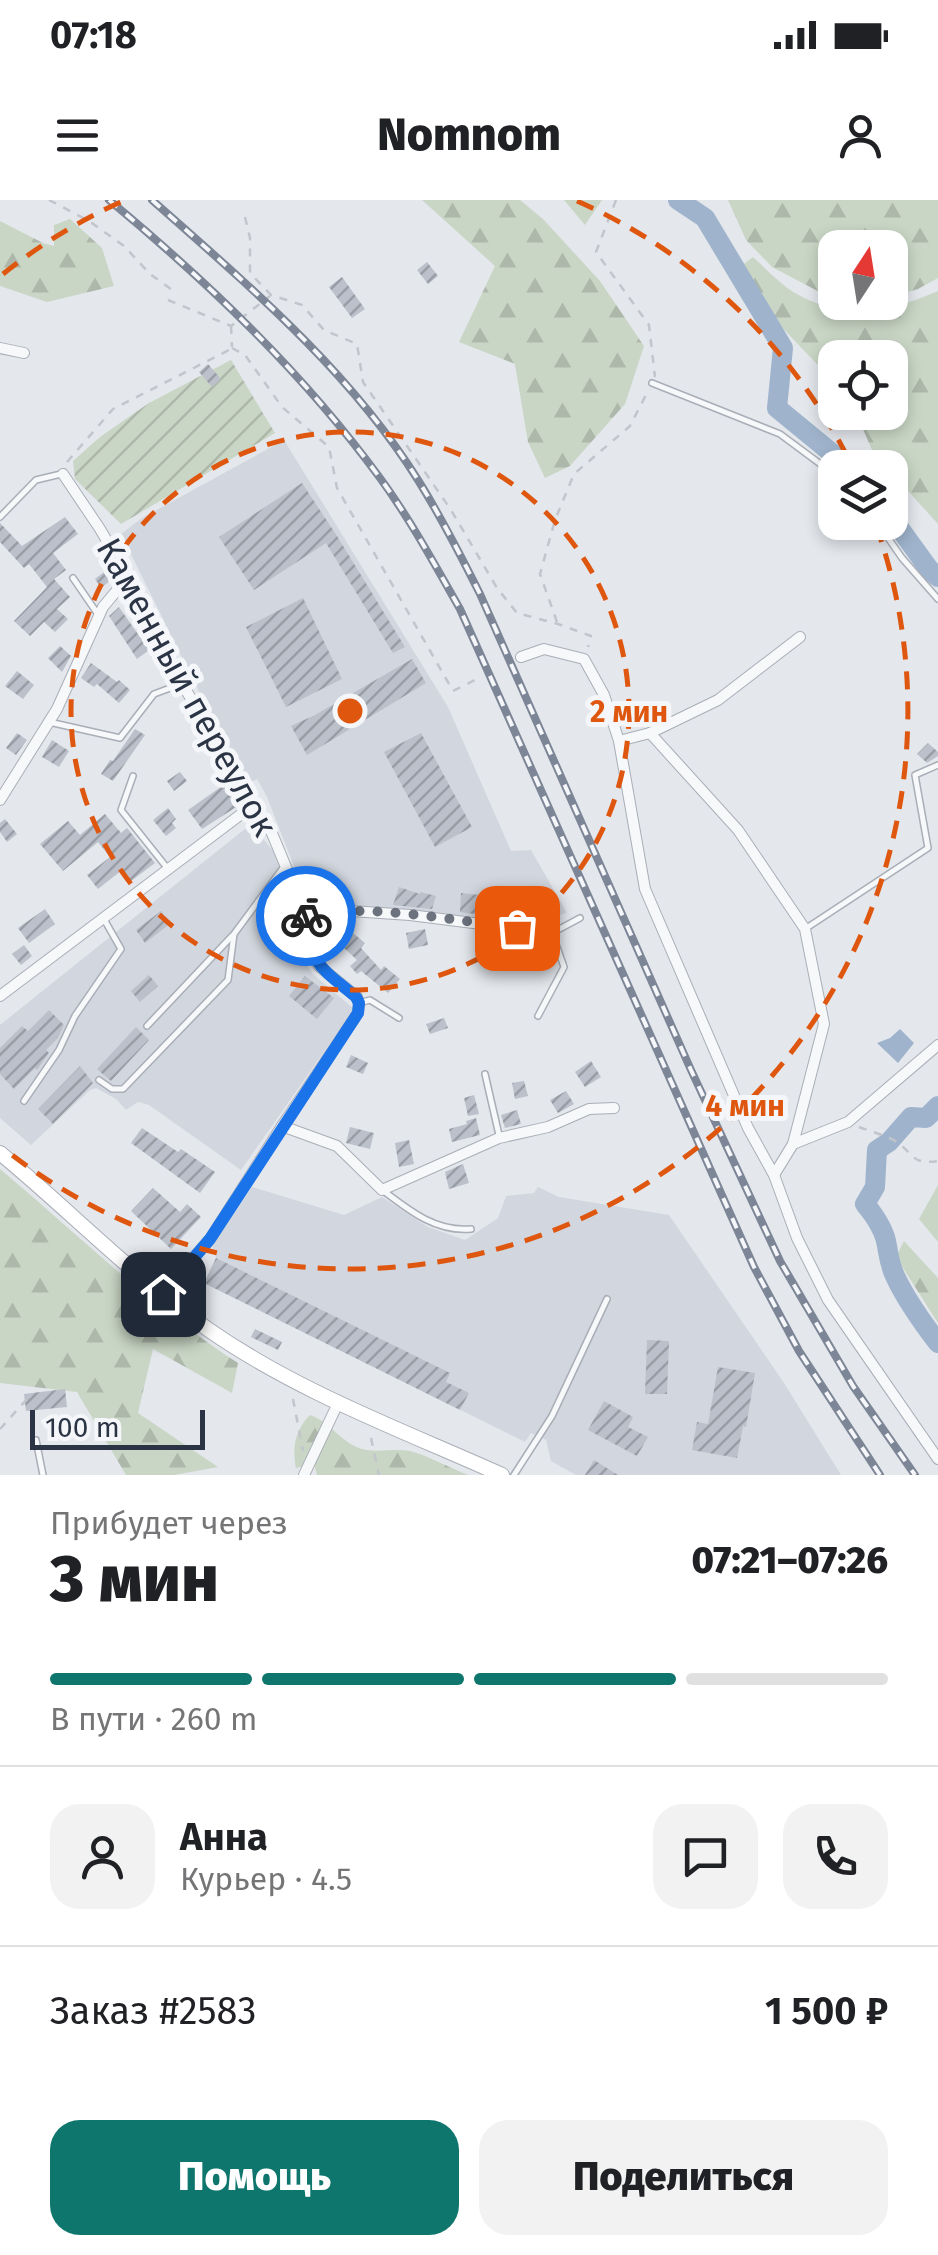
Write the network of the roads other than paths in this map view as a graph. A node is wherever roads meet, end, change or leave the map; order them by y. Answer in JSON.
{"nodes":[{"id":1,"x":0,"y":348,"type":"edge"},
{"id":2,"x":24,"y":352,"type":"dead end"},
{"id":3,"x":652,"y":383,"type":"road end"},
{"id":4,"x":818,"y":461,"type":"edge"},
{"id":5,"x":63,"y":474,"type":"joint"},
{"id":6,"x":0,"y":517,"type":"edge"},
{"id":7,"x":890,"y":540,"type":"edge"},
{"id":8,"x":128,"y":577,"type":"junction"},
{"id":9,"x":73,"y":578,"type":"dead end"},
{"id":10,"x":938,"y":599,"type":"edge"},
{"id":11,"x":98,"y":616,"type":"junction"},
{"id":12,"x":800,"y":637,"type":"dead end"},
{"id":13,"x":521,"y":657,"type":"dead end"},
{"id":14,"x":182,"y":683,"type":"junction"},
{"id":15,"x":49,"y":722,"type":"junction"},
{"id":16,"x":650,"y":732,"type":"junction"},
{"id":17,"x":619,"y":742,"type":"junction"},
{"id":18,"x":938,"y":765,"type":"edge"},
{"id":19,"x":133,"y":776,"type":"dead end"},
{"id":20,"x":0,"y":800,"type":"edge"},
{"id":21,"x":252,"y":806,"type":"junction"},
{"id":22,"x":285,"y":866,"type":"junction"},
{"id":23,"x":168,"y":869,"type":"junction"},
{"id":24,"x":306,"y":914,"type":"junction"},
{"id":25,"x":103,"y":918,"type":"junction"},
{"id":26,"x":580,"y":918,"type":"dead end"},
{"id":27,"x":805,"y":929,"type":"junction"},
{"id":28,"x":552,"y":933,"type":"junction"},
{"id":29,"x":234,"y":934,"type":"junction"},
{"id":30,"x":0,"y":996,"type":"edge"},
{"id":31,"x":359,"y":1003,"type":"junction"},
{"id":32,"x":538,"y":1016,"type":"dead end"},
{"id":33,"x":399,"y":1018,"type":"dead end"},
{"id":34,"x":147,"y":1026,"type":"dead end"},
{"id":35,"x":938,"y":1045,"type":"edge"},
{"id":36,"x":486,"y":1074,"type":"dead end"},
{"id":37,"x":99,"y":1080,"type":"dead end"},
{"id":38,"x":24,"y":1100,"type":"dead end"},
{"id":39,"x":614,"y":1108,"type":"dead end"},
{"id":40,"x":282,"y":1126,"type":"junction"},
{"id":41,"x":500,"y":1138,"type":"junction"},
{"id":42,"x":793,"y":1144,"type":"junction"},
{"id":43,"x":0,"y":1152,"type":"edge"},
{"id":44,"x":774,"y":1175,"type":"junction"},
{"id":45,"x":382,"y":1190,"type":"junction"},
{"id":46,"x":471,"y":1229,"type":"dead end"},
{"id":47,"x":163,"y":1294,"type":"junction"},
{"id":48,"x":608,"y":1299,"type":"dead end"},
{"id":49,"x":339,"y":1401,"type":"junction"},
{"id":50,"x":36,"y":1440,"type":"dead end"},
{"id":51,"x":938,"y":1459,"type":"edge"},
{"id":52,"x":305,"y":1473,"type":"edge"},
{"id":53,"x":43,"y":1475,"type":"edge"},
{"id":54,"x":502,"y":1475,"type":"edge"},
{"id":55,"x":514,"y":1475,"type":"edge"}],
"edges":[{"from":1,"to":2,"type":"street"},
{"from":3,"to":4,"type":"lane"},
{"from":5,"to":6,"type":"lane"},
{"from":5,"to":8,"type":"street","name":"Каменный переулок"},
{"from":7,"to":10,"type":"lane"},
{"from":8,"to":11,"type":"street"},
{"from":8,"to":14,"type":"street","name":"Каменный переулок"},
{"from":9,"to":11,"type":"lane"},
{"from":11,"to":15,"type":"street"},
{"from":12,"to":16,"type":"street"},
{"from":13,"to":17,"type":"street"},
{"from":14,"to":15,"type":"lane"},
{"from":14,"to":21,"type":"street","name":"Каменный переулок"},
{"from":15,"to":20,"type":"street"},
{"from":16,"to":17,"type":"street"},
{"from":16,"to":27,"type":"street"},
{"from":17,"to":44,"type":"street"},
{"from":18,"to":27,"type":"lane"},
{"from":19,"to":23,"type":"lane"},
{"from":21,"to":22,"type":"street","name":"Каменный переулок"},
{"from":21,"to":23,"type":"street"},
{"from":22,"to":24,"type":"street","name":"Каменный переулок"},
{"from":22,"to":29,"type":"lane"},
{"from":23,"to":25,"type":"street"},
{"from":24,"to":28,"type":"street"},
{"from":24,"to":31,"type":"street","name":"Каменный переулок"},
{"from":25,"to":30,"type":"street"},
{"from":25,"to":38,"type":"lane"},
{"from":26,"to":28,"type":"lane"},
{"from":27,"to":42,"type":"street"},
{"from":28,"to":32,"type":"lane"},
{"from":29,"to":34,"type":"lane"},
{"from":29,"to":37,"type":"lane"},
{"from":31,"to":33,"type":"lane"},
{"from":31,"to":40,"type":"street"},
{"from":35,"to":42,"type":"street"},
{"from":36,"to":41,"type":"lane"},
{"from":39,"to":41,"type":"street"},
{"from":40,"to":45,"type":"street"},
{"from":40,"to":47,"type":"street"},
{"from":41,"to":45,"type":"street"},
{"from":42,"to":44,"type":"street"},
{"from":43,"to":47,"type":"main road"},
{"from":44,"to":51,"type":"street"},
{"from":45,"to":46,"type":"lane"},
{"from":47,"to":49,"type":"main road"},
{"from":48,"to":55,"type":"lane"},
{"from":49,"to":52,"type":"street"},
{"from":49,"to":54,"type":"main road"},
{"from":50,"to":53,"type":"lane"}]}
